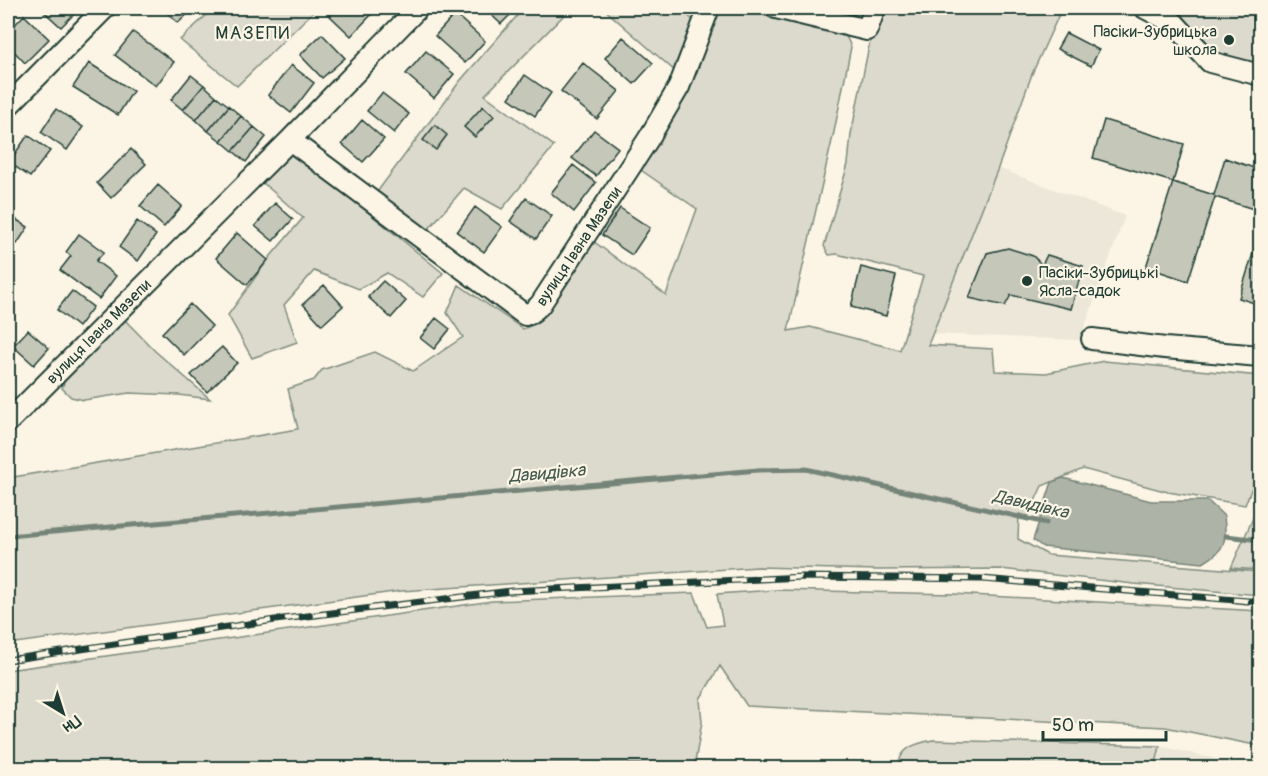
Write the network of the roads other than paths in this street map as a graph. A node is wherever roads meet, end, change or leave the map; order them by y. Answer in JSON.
{"nodes":[{"id":1,"x":105,"y":8,"type":"edge"},
{"id":2,"x":418,"y":8,"type":"edge"},
{"id":3,"x":709,"y":8,"type":"edge"},
{"id":4,"x":777,"y":8,"type":"edge"},
{"id":5,"x":875,"y":8,"type":"edge"},
{"id":6,"x":1144,"y":8,"type":"edge"},
{"id":7,"x":1260,"y":75,"type":"edge"},
{"id":8,"x":8,"y":106,"type":"edge"},
{"id":9,"x":290,"y":140,"type":"junction"},
{"id":10,"x":1092,"y":339,"type":"dead end"},
{"id":11,"x":1260,"y":356,"type":"edge"},
{"id":12,"x":8,"y":422,"type":"edge"}],
"edges":[{"from":1,"to":8,"type":"street"},
{"from":2,"to":9,"type":"street","name":"вулиця Івана Мазепи"},
{"from":3,"to":9,"type":"street","name":"вулиця Івана Мазепи"},
{"from":4,"to":5,"type":"street"},
{"from":6,"to":7,"type":"street"},
{"from":9,"to":12,"type":"street","name":"вулиця Івана Мазепи"},
{"from":10,"to":11,"type":"street"}]}
